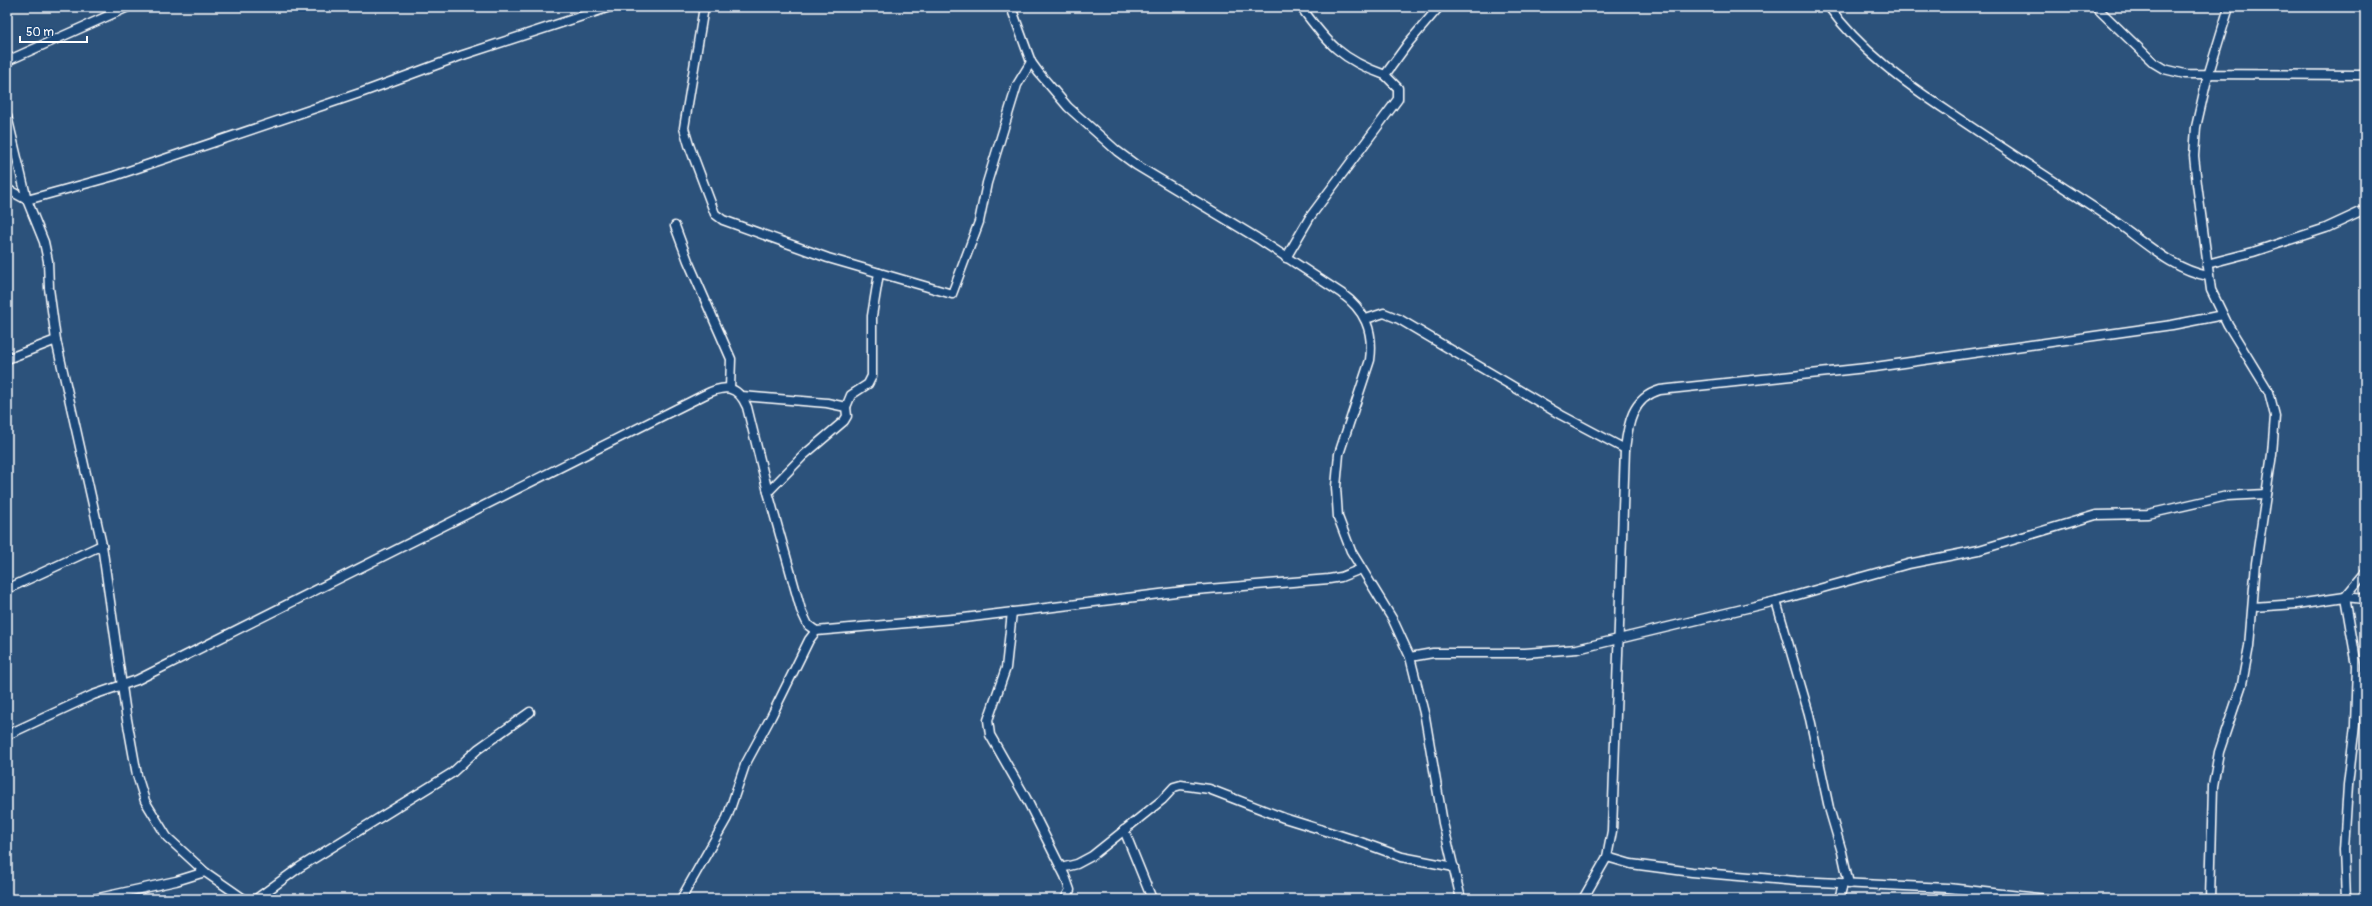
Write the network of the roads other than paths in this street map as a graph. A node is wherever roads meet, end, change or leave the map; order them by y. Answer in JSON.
{"nodes":[{"id":1,"x":128,"y":7,"type":"edge"},
{"id":2,"x":610,"y":7,"type":"edge"},
{"id":3,"x":704,"y":7,"type":"edge"},
{"id":4,"x":1011,"y":7,"type":"edge"},
{"id":5,"x":1301,"y":7,"type":"edge"},
{"id":6,"x":1438,"y":7,"type":"edge"},
{"id":7,"x":1829,"y":7,"type":"edge"},
{"id":8,"x":2096,"y":7,"type":"edge"},
{"id":9,"x":2228,"y":7,"type":"edge"},
{"id":10,"x":7,"y":61,"type":"edge"},
{"id":11,"x":1030,"y":62,"type":"junction"},
{"id":12,"x":1385,"y":75,"type":"junction"},
{"id":13,"x":2208,"y":75,"type":"junction"},
{"id":14,"x":2365,"y":75,"type":"edge"},
{"id":15,"x":7,"y":116,"type":"edge"},
{"id":16,"x":7,"y":189,"type":"edge"},
{"id":17,"x":26,"y":200,"type":"junction"},
{"id":18,"x":2365,"y":210,"type":"edge"},
{"id":19,"x":675,"y":226,"type":"dead end"},
{"id":20,"x":1286,"y":258,"type":"junction"},
{"id":21,"x":2207,"y":264,"type":"junction"},
{"id":22,"x":879,"y":272,"type":"junction"},
{"id":23,"x":2208,"y":276,"type":"junction"},
{"id":24,"x":2223,"y":315,"type":"junction"},
{"id":25,"x":1366,"y":319,"type":"junction"},
{"id":26,"x":56,"y":340,"type":"junction"},
{"id":27,"x":7,"y":359,"type":"edge"},
{"id":28,"x":730,"y":388,"type":"junction"},
{"id":29,"x":742,"y":396,"type":"junction"},
{"id":30,"x":846,"y":407,"type":"junction"},
{"id":31,"x":1625,"y":449,"type":"junction"},
{"id":32,"x":768,"y":492,"type":"junction"},
{"id":33,"x":2266,"y":494,"type":"junction"},
{"id":34,"x":102,"y":545,"type":"junction"},
{"id":35,"x":1361,"y":569,"type":"junction"},
{"id":36,"x":2365,"y":574,"type":"edge"},
{"id":37,"x":7,"y":589,"type":"edge"},
{"id":38,"x":2345,"y":597,"type":"junction"},
{"id":39,"x":2365,"y":599,"type":"edge"},
{"id":40,"x":1776,"y":601,"type":"junction"},
{"id":41,"x":2253,"y":607,"type":"junction"},
{"id":42,"x":1012,"y":612,"type":"junction"},
{"id":43,"x":816,"y":631,"type":"junction"},
{"id":44,"x":1620,"y":638,"type":"junction"},
{"id":45,"x":1410,"y":657,"type":"junction"},
{"id":46,"x":122,"y":686,"type":"junction"},
{"id":47,"x":530,"y":712,"type":"dead end"},
{"id":48,"x":7,"y":735,"type":"edge"},
{"id":49,"x":1124,"y":830,"type":"junction"},
{"id":50,"x":1607,"y":857,"type":"junction"},
{"id":51,"x":1454,"y":867,"type":"junction"},
{"id":52,"x":1062,"y":868,"type":"junction"},
{"id":53,"x":205,"y":872,"type":"junction"},
{"id":54,"x":1846,"y":884,"type":"junction"},
{"id":55,"x":94,"y":899,"type":"edge"},
{"id":56,"x":244,"y":899,"type":"edge"},
{"id":57,"x":256,"y":899,"type":"edge"},
{"id":58,"x":681,"y":899,"type":"edge"},
{"id":59,"x":1065,"y":899,"type":"edge"},
{"id":60,"x":1152,"y":899,"type":"edge"},
{"id":61,"x":1461,"y":899,"type":"edge"},
{"id":62,"x":1583,"y":899,"type":"edge"},
{"id":63,"x":1839,"y":899,"type":"edge"},
{"id":64,"x":2047,"y":899,"type":"edge"},
{"id":65,"x":2210,"y":899,"type":"edge"},
{"id":66,"x":2346,"y":899,"type":"edge"}],
"edges":[{"from":1,"to":10,"type":"street"},
{"from":2,"to":17,"type":"street"},
{"from":3,"to":22,"type":"street"},
{"from":4,"to":11,"type":"street"},
{"from":5,"to":12,"type":"street"},
{"from":6,"to":12,"type":"street"},
{"from":7,"to":23,"type":"street"},
{"from":8,"to":13,"type":"street"},
{"from":9,"to":13,"type":"street"},
{"from":11,"to":20,"type":"street"},
{"from":11,"to":22,"type":"street"},
{"from":12,"to":20,"type":"street"},
{"from":13,"to":14,"type":"street"},
{"from":13,"to":21,"type":"street"},
{"from":15,"to":17,"type":"street"},
{"from":16,"to":17,"type":"street"},
{"from":17,"to":26,"type":"street"},
{"from":18,"to":21,"type":"street"},
{"from":19,"to":28,"type":"street"},
{"from":20,"to":25,"type":"street"},
{"from":21,"to":23,"type":"street"},
{"from":22,"to":30,"type":"street"},
{"from":23,"to":24,"type":"street"},
{"from":24,"to":31,"type":"street"},
{"from":24,"to":33,"type":"street"},
{"from":25,"to":31,"type":"street"},
{"from":25,"to":35,"type":"street"},
{"from":26,"to":27,"type":"street"},
{"from":26,"to":34,"type":"street"},
{"from":28,"to":29,"type":"street"},
{"from":28,"to":46,"type":"street"},
{"from":29,"to":30,"type":"street"},
{"from":29,"to":32,"type":"street"},
{"from":30,"to":32,"type":"street"},
{"from":31,"to":44,"type":"street"},
{"from":32,"to":43,"type":"street"},
{"from":33,"to":40,"type":"street"},
{"from":33,"to":41,"type":"street"},
{"from":34,"to":37,"type":"street"},
{"from":34,"to":46,"type":"street"},
{"from":35,"to":42,"type":"street"},
{"from":35,"to":45,"type":"street"},
{"from":36,"to":38,"type":"street"},
{"from":38,"to":39,"type":"street"},
{"from":38,"to":41,"type":"street"},
{"from":38,"to":66,"type":"street"},
{"from":40,"to":44,"type":"street"},
{"from":40,"to":54,"type":"street"},
{"from":41,"to":65,"type":"street"},
{"from":42,"to":43,"type":"street"},
{"from":42,"to":52,"type":"street"},
{"from":43,"to":58,"type":"street"},
{"from":44,"to":45,"type":"street"},
{"from":44,"to":50,"type":"street"},
{"from":45,"to":51,"type":"street"},
{"from":46,"to":48,"type":"street"},
{"from":46,"to":53,"type":"street"},
{"from":47,"to":57,"type":"street"},
{"from":49,"to":51,"type":"street"},
{"from":49,"to":52,"type":"street"},
{"from":49,"to":60,"type":"street"},
{"from":50,"to":54,"type":"street"},
{"from":50,"to":62,"type":"street"},
{"from":51,"to":61,"type":"street"},
{"from":52,"to":59,"type":"street"},
{"from":53,"to":55,"type":"street"},
{"from":53,"to":56,"type":"street"},
{"from":54,"to":63,"type":"street"},
{"from":54,"to":64,"type":"street"}]}
